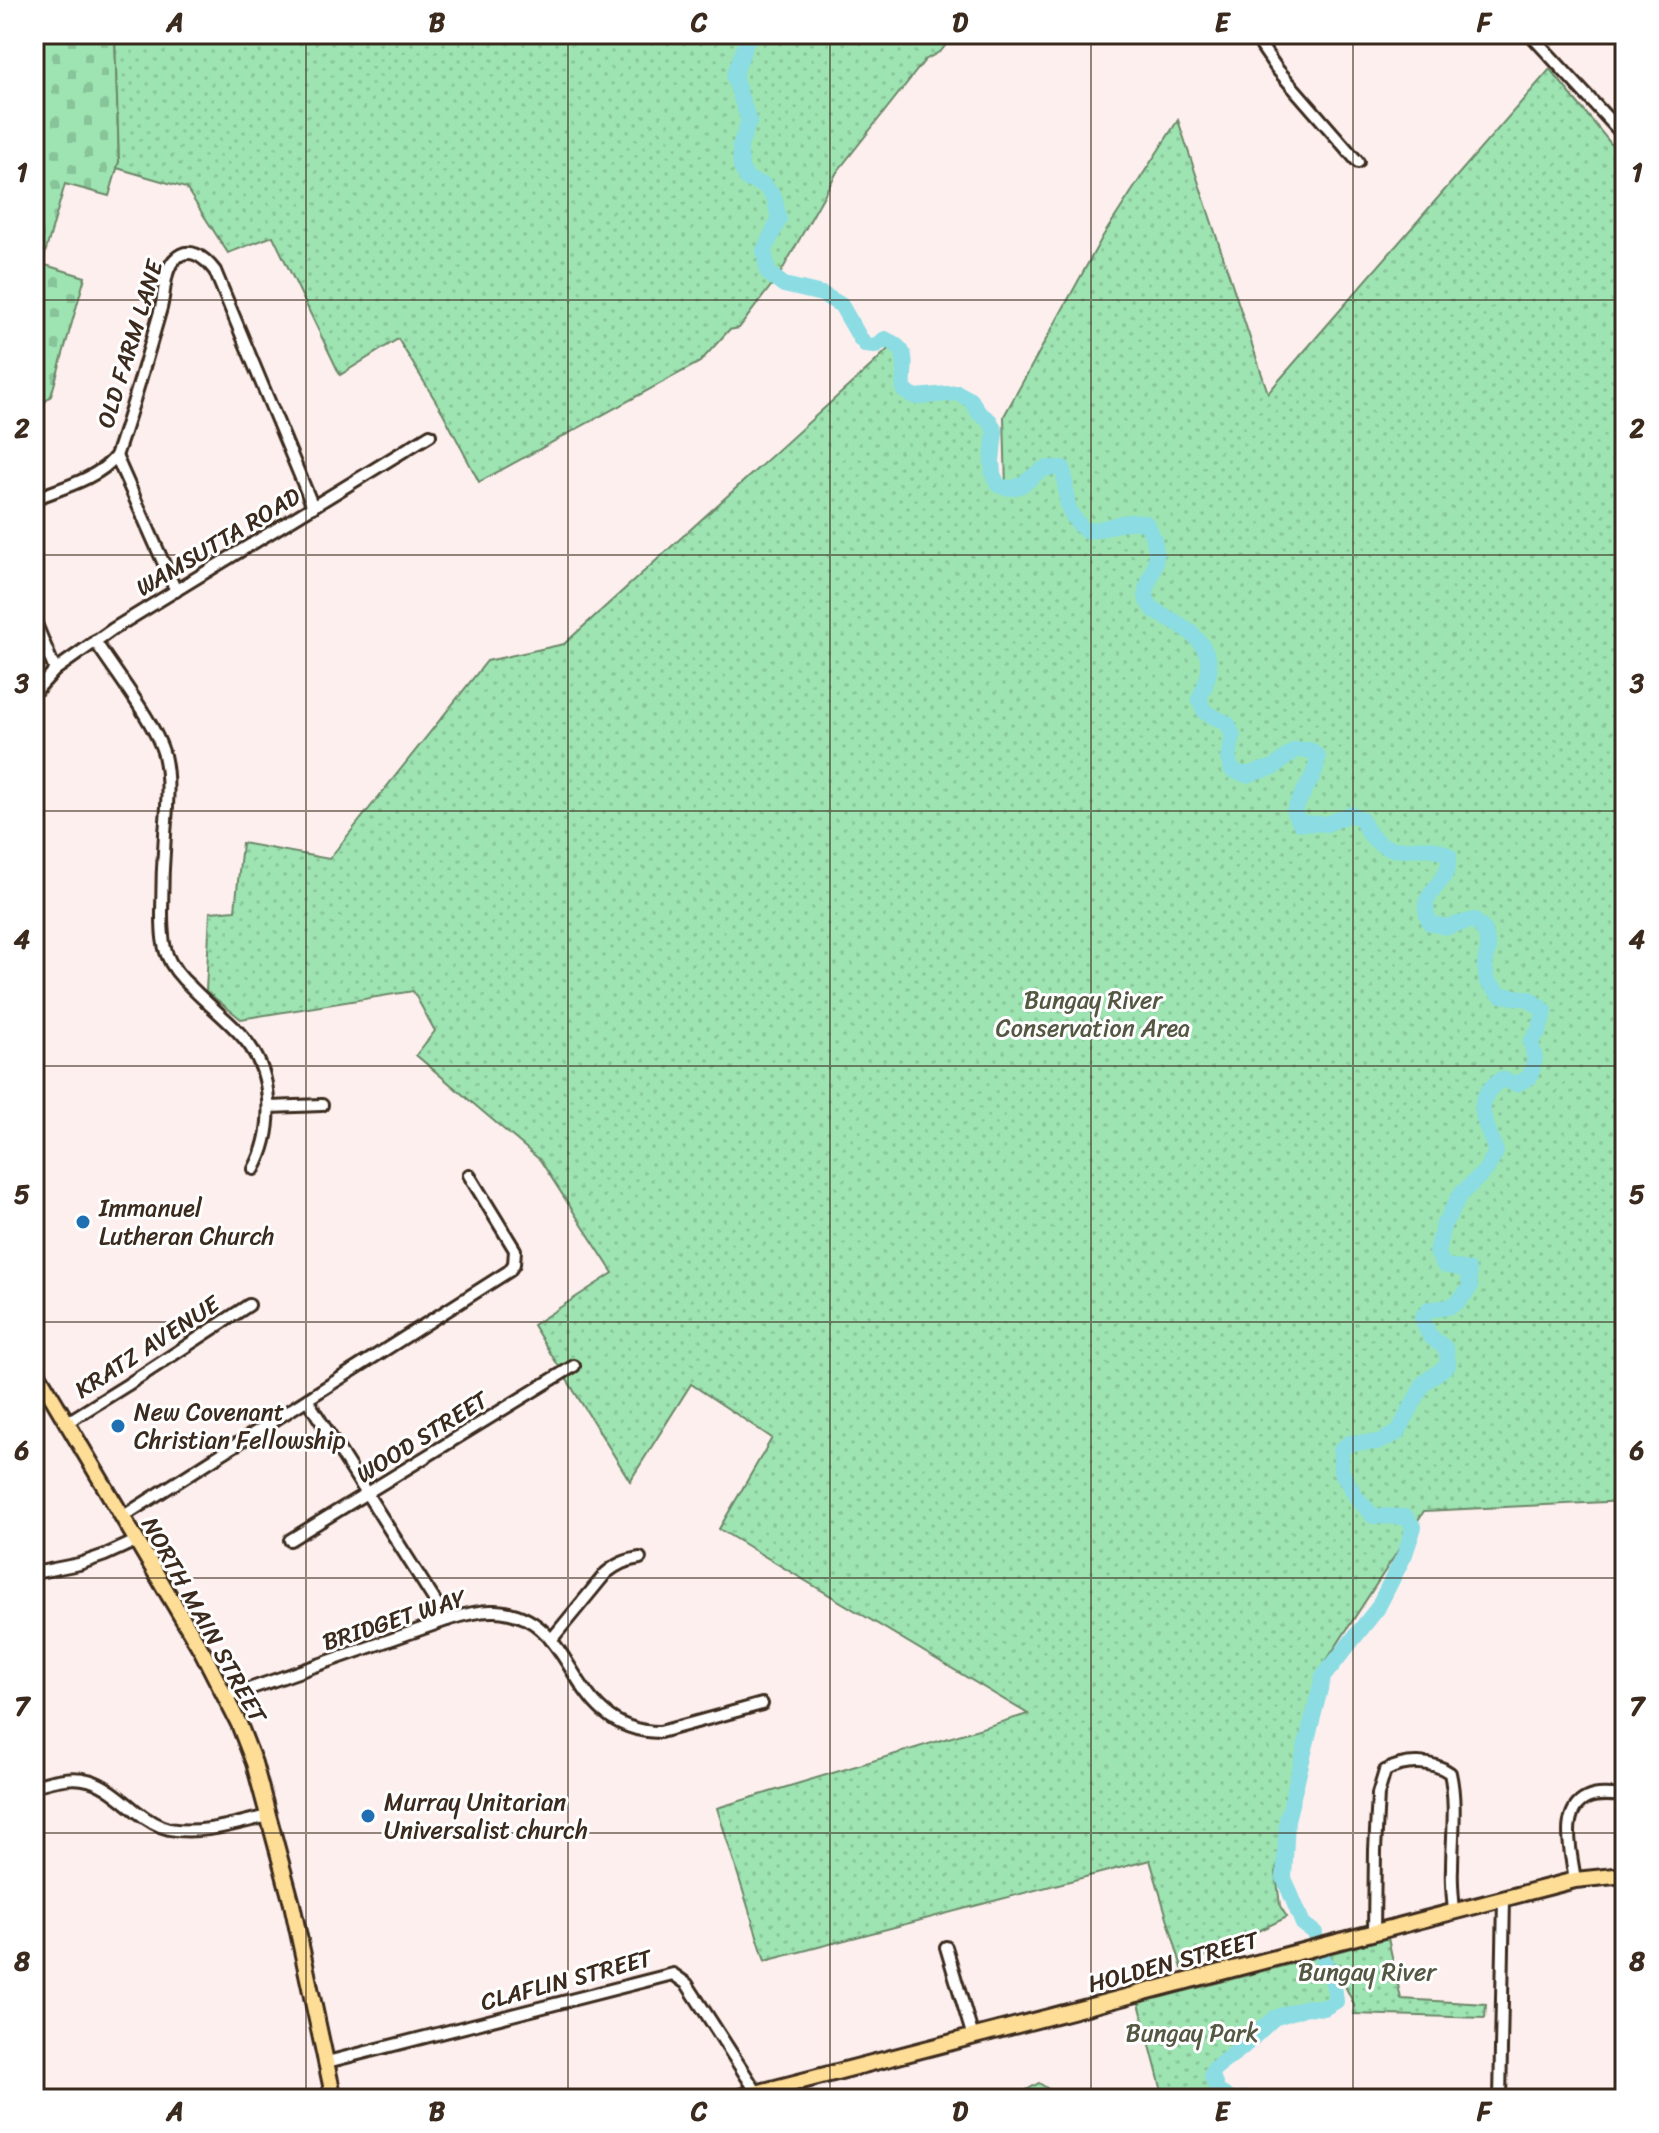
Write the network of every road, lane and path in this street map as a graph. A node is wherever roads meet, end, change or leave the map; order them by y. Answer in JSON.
{"nodes":[{"id":1,"x":1257,"y":34,"type":"edge"},
{"id":2,"x":1530,"y":34,"type":"edge"},
{"id":3,"x":1625,"y":137,"type":"edge"},
{"id":4,"x":1358,"y":162,"type":"dead end"},
{"id":5,"x":430,"y":435,"type":"dead end"},
{"id":6,"x":116,"y":456,"type":"junction"},
{"id":7,"x":34,"y":499,"type":"edge"},
{"id":8,"x":313,"y":507,"type":"junction"},
{"id":9,"x":176,"y":591,"type":"junction"},
{"id":10,"x":34,"y":619,"type":"edge"},
{"id":11,"x":95,"y":641,"type":"junction"},
{"id":12,"x":55,"y":670,"type":"junction"},
{"id":13,"x":34,"y":693,"type":"edge"},
{"id":14,"x":322,"y":1105,"type":"dead end"},
{"id":15,"x":269,"y":1107,"type":"junction"},
{"id":16,"x":254,"y":1169,"type":"dead end"},
{"id":17,"x":469,"y":1175,"type":"dead end"},
{"id":18,"x":249,"y":1305,"type":"dead end"},
{"id":19,"x":574,"y":1366,"type":"dead end"},
{"id":20,"x":34,"y":1367,"type":"edge"},
{"id":21,"x":308,"y":1401,"type":"junction"},
{"id":22,"x":66,"y":1423,"type":"junction"},
{"id":23,"x":367,"y":1494,"type":"junction"},
{"id":24,"x":122,"y":1517,"type":"junction"},
{"id":25,"x":290,"y":1540,"type":"dead end"},
{"id":26,"x":136,"y":1541,"type":"junction"},
{"id":27,"x":640,"y":1558,"type":"dead end"},
{"id":28,"x":34,"y":1573,"type":"edge"},
{"id":29,"x":447,"y":1620,"type":"junction"},
{"id":30,"x":551,"y":1640,"type":"junction"},
{"id":31,"x":226,"y":1697,"type":"junction"},
{"id":32,"x":762,"y":1704,"type":"dead end"},
{"id":33,"x":34,"y":1786,"type":"edge"},
{"id":34,"x":1625,"y":1796,"type":"edge"},
{"id":35,"x":34,"y":1798,"type":"edge"},
{"id":36,"x":268,"y":1816,"type":"junction"},
{"id":37,"x":1625,"y":1875,"type":"edge"},
{"id":38,"x":1575,"y":1880,"type":"junction"},
{"id":39,"x":1504,"y":1899,"type":"junction"},
{"id":40,"x":1454,"y":1912,"type":"junction"},
{"id":41,"x":1374,"y":1933,"type":"junction"},
{"id":42,"x":946,"y":1947,"type":"dead end"},
{"id":43,"x":973,"y":2037,"type":"junction"},
{"id":44,"x":327,"y":2062,"type":"junction"},
{"id":45,"x":759,"y":2096,"type":"edge"},
{"id":46,"x":334,"y":2099,"type":"edge"},
{"id":47,"x":733,"y":2099,"type":"edge"},
{"id":48,"x":1500,"y":2099,"type":"edge"}],
"edges":[{"from":1,"to":4,"type":"street"},
{"from":2,"to":3,"type":"street"},
{"from":5,"to":8,"type":"street","name":"WAMSUTTA ROAD"},
{"from":6,"to":7,"type":"street","name":"OLD FARM LANE"},
{"from":6,"to":8,"type":"street","name":"OLD FARM LANE"},
{"from":6,"to":9,"type":"street"},
{"from":8,"to":9,"type":"street","name":"WAMSUTTA ROAD"},
{"from":9,"to":11,"type":"street","name":"WAMSUTTA ROAD"},
{"from":10,"to":12,"type":"street"},
{"from":11,"to":12,"type":"street","name":"WAMSUTTA ROAD"},
{"from":11,"to":15,"type":"street"},
{"from":12,"to":13,"type":"street","name":"WAMSUTTA ROAD"},
{"from":14,"to":15,"type":"street"},
{"from":15,"to":16,"type":"street"},
{"from":17,"to":21,"type":"street"},
{"from":18,"to":22,"type":"street","name":"KRATZ AVENUE"},
{"from":19,"to":23,"type":"street","name":"WOOD STREET"},
{"from":20,"to":22,"type":"main road","name":"NORTH MAIN STREET"},
{"from":21,"to":23,"type":"street"},
{"from":21,"to":24,"type":"street"},
{"from":22,"to":24,"type":"main road","name":"NORTH MAIN STREET"},
{"from":23,"to":25,"type":"street","name":"WOOD STREET"},
{"from":23,"to":29,"type":"street"},
{"from":24,"to":26,"type":"main road","name":"NORTH MAIN STREET"},
{"from":26,"to":28,"type":"street"},
{"from":26,"to":31,"type":"main road","name":"NORTH MAIN STREET"},
{"from":27,"to":30,"type":"street"},
{"from":29,"to":30,"type":"street","name":"BRIDGET WAY"},
{"from":29,"to":31,"type":"street","name":"BRIDGET WAY"},
{"from":30,"to":32,"type":"street","name":"BRIDGET WAY"},
{"from":31,"to":36,"type":"main road","name":"NORTH MAIN STREET"},
{"from":33,"to":35,"type":"street"},
{"from":33,"to":36,"type":"street"},
{"from":34,"to":38,"type":"street"},
{"from":36,"to":44,"type":"main road","name":"NORTH MAIN STREET"},
{"from":37,"to":38,"type":"main road","name":"HOLDEN STREET"},
{"from":38,"to":39,"type":"main road","name":"HOLDEN STREET"},
{"from":39,"to":40,"type":"main road","name":"HOLDEN STREET"},
{"from":39,"to":48,"type":"street"},
{"from":40,"to":41,"type":"main road","name":"HOLDEN STREET"},
{"from":40,"to":41,"type":"street"},
{"from":41,"to":43,"type":"main road","name":"HOLDEN STREET"},
{"from":42,"to":43,"type":"street"},
{"from":43,"to":45,"type":"main road","name":"HOLDEN STREET"},
{"from":44,"to":45,"type":"street","name":"CLAFLIN STREET"},
{"from":44,"to":46,"type":"main road","name":"NORTH MAIN STREET"},
{"from":45,"to":47,"type":"main road","name":"HOLDEN STREET"}]}
